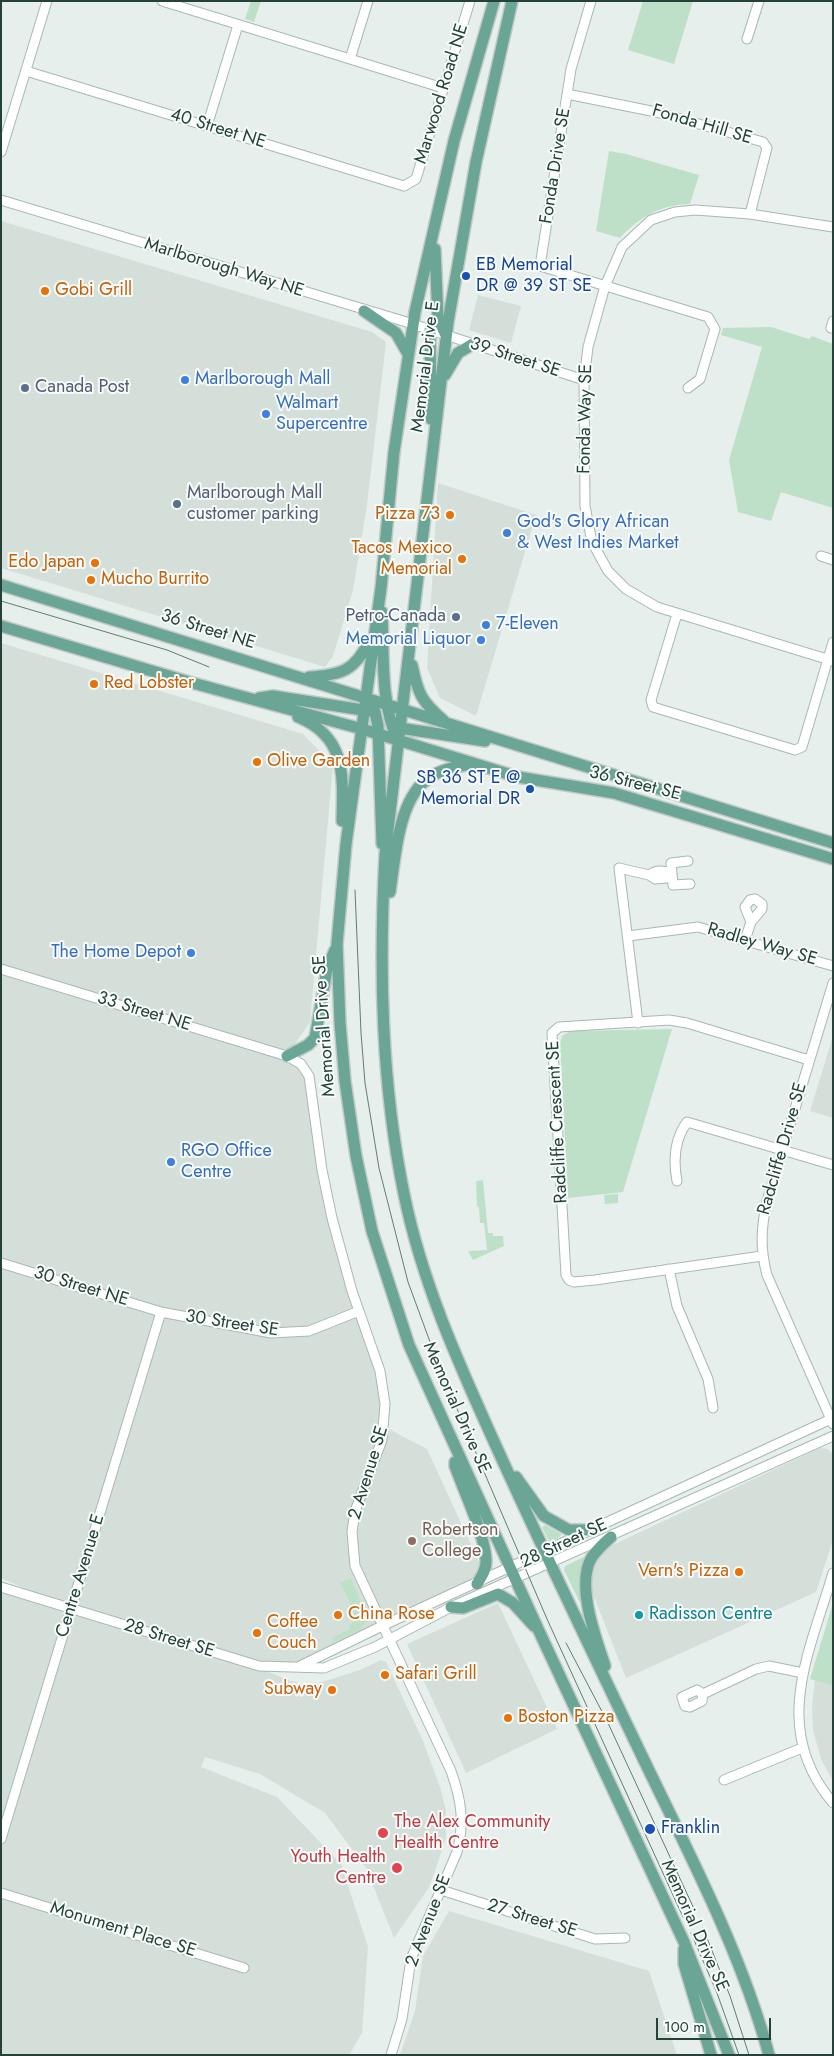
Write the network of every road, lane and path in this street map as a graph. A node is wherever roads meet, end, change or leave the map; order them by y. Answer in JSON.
{"nodes":[{"id":1,"x":47,"y":1,"type":"edge"},
{"id":2,"x":162,"y":1,"type":"edge"},
{"id":3,"x":368,"y":1,"type":"edge"},
{"id":4,"x":470,"y":1,"type":"edge"},
{"id":5,"x":494,"y":1,"type":"edge"},
{"id":6,"x":512,"y":1,"type":"edge"},
{"id":7,"x":591,"y":1,"type":"edge"},
{"id":8,"x":759,"y":1,"type":"edge"},
{"id":9,"x":238,"y":25,"type":"junction"},
{"id":10,"x":747,"y":39,"type":"dead end"},
{"id":11,"x":350,"y":59,"type":"junction"},
{"id":12,"x":26,"y":71,"type":"junction"},
{"id":13,"x":443,"y":88,"type":"junction"},
{"id":14,"x":567,"y":94,"type":"junction"},
{"id":15,"x":207,"y":126,"type":"junction"},
{"id":16,"x":1,"y":152,"type":"edge"},
{"id":17,"x":410,"y":184,"type":"joint"},
{"id":18,"x":1,"y":200,"type":"edge"},
{"id":19,"x":750,"y":214,"type":"junction"},
{"id":20,"x":435,"y":225,"type":"junction"},
{"id":21,"x":833,"y":227,"type":"edge"},
{"id":22,"x":605,"y":286,"type":"junction"},
{"id":23,"x":364,"y":311,"type":"junction"},
{"id":24,"x":413,"y":325,"type":"junction"},
{"id":25,"x":430,"y":330,"type":"junction"},
{"id":26,"x":446,"y":335,"type":"junction"},
{"id":27,"x":474,"y":344,"type":"junction"},
{"id":28,"x":408,"y":354,"type":"junction"},
{"id":29,"x":584,"y":380,"type":"junction"},
{"id":30,"x":442,"y":381,"type":"junction"},
{"id":31,"x":688,"y":388,"type":"dead end"},
{"id":32,"x":431,"y":468,"type":"junction"},
{"id":33,"x":821,"y":556,"type":"dead end"},
{"id":34,"x":833,"y":560,"type":"edge"},
{"id":35,"x":1,"y":585,"type":"edge"},
{"id":36,"x":381,"y":588,"type":"junction"},
{"id":37,"x":677,"y":614,"type":"junction"},
{"id":38,"x":1,"y":626,"type":"edge"},
{"id":39,"x":374,"y":632,"type":"junction"},
{"id":40,"x":833,"y":642,"type":"edge"},
{"id":41,"x":410,"y":656,"type":"junction"},
{"id":42,"x":830,"y":660,"type":"edge"},
{"id":43,"x":302,"y":677,"type":"junction"},
{"id":44,"x":252,"y":698,"type":"junction"},
{"id":45,"x":364,"y":698,"type":"junction"},
{"id":46,"x":272,"y":704,"type":"junction"},
{"id":47,"x":387,"y":709,"type":"junction"},
{"id":48,"x":363,"y":710,"type":"junction"},
{"id":49,"x":403,"y":710,"type":"junction"},
{"id":50,"x":375,"y":712,"type":"junction"},
{"id":51,"x":447,"y":723,"type":"junction"},
{"id":52,"x":396,"y":728,"type":"junction"},
{"id":53,"x":362,"y":729,"type":"junction"},
{"id":54,"x":378,"y":730,"type":"junction"},
{"id":55,"x":398,"y":741,"type":"junction"},
{"id":56,"x":500,"y":741,"type":"junction"},
{"id":57,"x":473,"y":764,"type":"junction"},
{"id":58,"x":833,"y":843,"type":"edge"},
{"id":59,"x":346,"y":844,"type":"junction"},
{"id":60,"x":386,"y":855,"type":"junction"},
{"id":61,"x":819,"y":855,"type":"junction"},
{"id":62,"x":833,"y":859,"type":"edge"},
{"id":63,"x":688,"y":861,"type":"dead end"},
{"id":64,"x":833,"y":864,"type":"edge"},
{"id":65,"x":671,"y":873,"type":"junction"},
{"id":66,"x":690,"y":884,"type":"dead end"},
{"id":67,"x":382,"y":916,"type":"junction"},
{"id":68,"x":750,"y":922,"type":"dead end"},
{"id":69,"x":628,"y":936,"type":"junction"},
{"id":70,"x":745,"y":940,"type":"junction"},
{"id":71,"x":337,"y":944,"type":"junction"},
{"id":72,"x":833,"y":966,"type":"edge"},
{"id":73,"x":1,"y":968,"type":"edge"},
{"id":74,"x":833,"y":983,"type":"edge"},
{"id":75,"x":638,"y":1023,"type":"junction"},
{"id":76,"x":287,"y":1056,"type":"junction"},
{"id":77,"x":809,"y":1060,"type":"junction"},
{"id":78,"x":782,"y":1149,"type":"junction"},
{"id":79,"x":833,"y":1165,"type":"edge"},
{"id":80,"x":677,"y":1181,"type":"dead end"},
{"id":81,"x":762,"y":1256,"type":"junction"},
{"id":82,"x":1,"y":1263,"type":"edge"},
{"id":83,"x":669,"y":1269,"type":"junction"},
{"id":84,"x":162,"y":1312,"type":"junction"},
{"id":85,"x":359,"y":1312,"type":"junction"},
{"id":86,"x":713,"y":1408,"type":"dead end"},
{"id":87,"x":832,"y":1422,"type":"edge"},
{"id":88,"x":833,"y":1436,"type":"edge"},
{"id":89,"x":498,"y":1451,"type":"junction"},
{"id":90,"x":456,"y":1453,"type":"junction"},
{"id":91,"x":593,"y":1530,"type":"junction"},
{"id":92,"x":611,"y":1537,"type":"junction"},
{"id":93,"x":544,"y":1553,"type":"junction"},
{"id":94,"x":550,"y":1564,"type":"junction"},
{"id":95,"x":833,"y":1573,"type":"edge"},
{"id":96,"x":513,"y":1574,"type":"junction"},
{"id":97,"x":477,"y":1584,"type":"junction"},
{"id":98,"x":1,"y":1588,"type":"edge"},
{"id":99,"x":71,"y":1608,"type":"junction"},
{"id":100,"x":451,"y":1608,"type":"junction"},
{"id":101,"x":382,"y":1626,"type":"junction"},
{"id":102,"x":538,"y":1629,"type":"junction"},
{"id":103,"x":390,"y":1640,"type":"junction"},
{"id":104,"x":298,"y":1668,"type":"junction"},
{"id":105,"x":803,"y":1673,"type":"junction"},
{"id":106,"x":609,"y":1687,"type":"junction"},
{"id":107,"x":703,"y":1694,"type":"dead end"},
{"id":108,"x":802,"y":1748,"type":"junction"},
{"id":109,"x":724,"y":1780,"type":"dead end"},
{"id":110,"x":833,"y":1803,"type":"edge"},
{"id":111,"x":1,"y":1840,"type":"edge"},
{"id":112,"x":441,"y":1890,"type":"junction"},
{"id":113,"x":1,"y":1893,"type":"edge"},
{"id":114,"x":625,"y":1938,"type":"dead end"},
{"id":115,"x":684,"y":1942,"type":"junction"},
{"id":116,"x":244,"y":1968,"type":"dead end"},
{"id":117,"x":391,"y":2055,"type":"edge"},
{"id":118,"x":711,"y":2055,"type":"edge"},
{"id":119,"x":728,"y":2055,"type":"edge"},
{"id":120,"x":769,"y":2055,"type":"edge"}],
"edges":[{"from":1,"to":12,"type":"street"},
{"from":2,"to":9,"type":"street"},
{"from":3,"to":11,"type":"street"},
{"from":4,"to":13,"type":"street","name":"Marwood Road NE"},
{"from":5,"to":20,"type":"main road","name":"Memorial Drive E"},
{"from":6,"to":26,"type":"main road","name":"Memorial Drive E"},
{"from":7,"to":14,"type":"street","name":"Fonda Drive SE"},
{"from":8,"to":10,"type":"street"},
{"from":9,"to":11,"type":"street"},
{"from":9,"to":15,"type":"street"},
{"from":11,"to":13,"type":"street"},
{"from":12,"to":15,"type":"street","name":"40 Street NE"},
{"from":12,"to":16,"type":"street"},
{"from":13,"to":17,"type":"street","name":"Marwood Road NE"},
{"from":14,"to":19,"type":"street","name":"Fonda Hill SE"},
{"from":14,"to":22,"type":"street","name":"Fonda Drive SE"},
{"from":15,"to":17,"type":"street","name":"40 Street NE"},
{"from":18,"to":23,"type":"street","name":"Marlborough Way NE"},
{"from":19,"to":21,"type":"street","name":"Fonda Way SE"},
{"from":19,"to":22,"type":"street","name":"Fonda Way SE"},
{"from":20,"to":24,"type":"main road","name":"Memorial Drive E"},
{"from":20,"to":26,"type":"main road"},
{"from":22,"to":29,"type":"street","name":"Fonda Way SE"},
{"from":22,"to":31,"type":"street"},
{"from":23,"to":24,"type":"street","name":"Marlborough Way NE"},
{"from":23,"to":28,"type":"main road"},
{"from":24,"to":25,"type":"street","name":"Marlborough Way NE"},
{"from":24,"to":28,"type":"main road","name":"Memorial Drive E"},
{"from":25,"to":26,"type":"street","name":"Marlborough Way NE"},
{"from":25,"to":32,"type":"main road"},
{"from":26,"to":27,"type":"street","name":"39 Street SE"},
{"from":26,"to":30,"type":"main road","name":"Memorial Drive E"},
{"from":27,"to":29,"type":"street","name":"39 Street SE"},
{"from":27,"to":30,"type":"main road"},
{"from":28,"to":36,"type":"main road","name":"Memorial Drive E"},
{"from":29,"to":37,"type":"street","name":"Fonda Way SE"},
{"from":30,"to":32,"type":"main road","name":"Memorial Drive E"},
{"from":32,"to":41,"type":"main road","name":"Memorial Drive E"},
{"from":33,"to":34,"type":"street"},
{"from":35,"to":43,"type":"main road","name":"36 Street NE"},
{"from":36,"to":39,"type":"main road","name":"Memorial Drive E"},
{"from":36,"to":47,"type":"main road"},
{"from":37,"to":42,"type":"street","name":"Fonda Way SE"},
{"from":37,"to":42,"type":"street"},
{"from":38,"to":44,"type":"main road"},
{"from":39,"to":43,"type":"main road"},
{"from":39,"to":45,"type":"main road","name":"Memorial Drive E"},
{"from":40,"to":42,"type":"street"},
{"from":41,"to":49,"type":"main road","name":"Memorial Drive E"},
{"from":41,"to":51,"type":"main road"},
{"from":43,"to":45,"type":"main road","name":"36 Street NE"},
{"from":44,"to":46,"type":"main road"},
{"from":44,"to":48,"type":"main road"},
{"from":45,"to":47,"type":"main road","name":"36 Street NE"},
{"from":45,"to":48,"type":"main road","name":"Memorial Drive E"},
{"from":45,"to":50,"type":"main road"},
{"from":46,"to":53,"type":"main road"},
{"from":46,"to":59,"type":"main road"},
{"from":47,"to":49,"type":"main road","name":"36 Street NE"},
{"from":47,"to":50,"type":"main road"},
{"from":47,"to":52,"type":"main road"},
{"from":48,"to":50,"type":"main road"},
{"from":48,"to":53,"type":"main road","name":"Memorial Drive E"},
{"from":49,"to":51,"type":"main road","name":"36 Street SE"},
{"from":49,"to":52,"type":"main road","name":"Memorial Drive E"},
{"from":50,"to":54,"type":"main road"},
{"from":51,"to":56,"type":"main road","name":"36 Street SE"},
{"from":52,"to":54,"type":"main road"},
{"from":52,"to":55,"type":"main road","name":"Memorial Drive E"},
{"from":52,"to":56,"type":"main road"},
{"from":53,"to":54,"type":"main road"},
{"from":53,"to":59,"type":"main road","name":"Memorial Drive SE"},
{"from":54,"to":55,"type":"main road"},
{"from":54,"to":60,"type":"main road"},
{"from":55,"to":57,"type":"main road","name":"36 Street SE"},
{"from":55,"to":60,"type":"main road","name":"Memorial Drive SE"},
{"from":56,"to":58,"type":"main road","name":"36 Street SE"},
{"from":57,"to":61,"type":"main road","name":"36 Street SE"},
{"from":57,"to":67,"type":"main road"},
{"from":59,"to":71,"type":"main road","name":"Memorial Drive SE"},
{"from":60,"to":67,"type":"main road","name":"Memorial Drive SE"},
{"from":61,"to":62,"type":"main road","name":"36 Street SE"},
{"from":61,"to":64,"type":"main road"},
{"from":63,"to":65,"type":"street"},
{"from":65,"to":66,"type":"street"},
{"from":65,"to":69,"type":"street"},
{"from":67,"to":89,"type":"main road","name":"Memorial Drive SE"},
{"from":68,"to":70,"type":"street"},
{"from":69,"to":70,"type":"street","name":"Radley Way SE"},
{"from":69,"to":75,"type":"street"},
{"from":70,"to":72,"type":"street","name":"Radley Way SE"},
{"from":71,"to":76,"type":"main road"},
{"from":71,"to":90,"type":"main road","name":"Memorial Drive SE"},
{"from":73,"to":76,"type":"street","name":"33 Street NE"},
{"from":74,"to":77,"type":"street","name":"Radcliffe Drive SE"},
{"from":75,"to":77,"type":"street","name":"Radcliffe Crescent SE"},
{"from":75,"to":83,"type":"street","name":"Radcliffe Crescent SE"},
{"from":76,"to":85,"type":"street","name":"2 Avenue SE"},
{"from":77,"to":78,"type":"street","name":"Radcliffe Drive SE"},
{"from":78,"to":79,"type":"street"},
{"from":78,"to":80,"type":"street"},
{"from":78,"to":81,"type":"street","name":"Radcliffe Drive SE"},
{"from":81,"to":83,"type":"street","name":"Radcliffe Crescent SE"},
{"from":81,"to":87,"type":"street","name":"Radcliffe Drive SE"},
{"from":82,"to":84,"type":"street","name":"30 Street NE"},
{"from":83,"to":86,"type":"street"},
{"from":84,"to":85,"type":"street","name":"30 Street SE"},
{"from":84,"to":99,"type":"street","name":"Centre Avenue E"},
{"from":85,"to":101,"type":"street","name":"2 Avenue SE"},
{"from":87,"to":91,"type":"street","name":"28 Street SE"},
{"from":88,"to":92,"type":"street","name":"28 Street SE"},
{"from":89,"to":91,"type":"main road"},
{"from":89,"to":93,"type":"main road","name":"Memorial Drive SE"},
{"from":90,"to":96,"type":"main road","name":"Memorial Drive SE"},
{"from":90,"to":97,"type":"main road"},
{"from":91,"to":93,"type":"street","name":"28 Street SE"},
{"from":92,"to":94,"type":"street","name":"28 Street SE"},
{"from":92,"to":106,"type":"main road"},
{"from":93,"to":94,"type":"main road","name":"Memorial Drive SE"},
{"from":93,"to":96,"type":"street","name":"28 Street SE"},
{"from":94,"to":96,"type":"street","name":"28 Street SE"},
{"from":94,"to":106,"type":"main road","name":"Memorial Drive SE"},
{"from":95,"to":105,"type":"street"},
{"from":96,"to":97,"type":"street","name":"28 Street SE"},
{"from":96,"to":100,"type":"street","name":"28 Street SE"},
{"from":96,"to":102,"type":"main road","name":"Memorial Drive SE"},
{"from":97,"to":101,"type":"street","name":"28 Street SE"},
{"from":98,"to":99,"type":"street","name":"28 Street SE"},
{"from":99,"to":104,"type":"street","name":"28 Street SE"},
{"from":99,"to":111,"type":"street","name":"Centre Avenue E"},
{"from":100,"to":102,"type":"main road"},
{"from":100,"to":103,"type":"street","name":"28 Street SE"},
{"from":101,"to":103,"type":"street","name":"2 Avenue SE"},
{"from":101,"to":104,"type":"street","name":"28 Street SE"},
{"from":102,"to":115,"type":"main road","name":"Memorial Drive SE"},
{"from":103,"to":104,"type":"street","name":"28 Street SE"},
{"from":103,"to":112,"type":"street","name":"2 Avenue SE"},
{"from":105,"to":107,"type":"street"},
{"from":105,"to":108,"type":"street"},
{"from":106,"to":120,"type":"main road","name":"Memorial Drive SE"},
{"from":108,"to":109,"type":"street"},
{"from":108,"to":110,"type":"street"},
{"from":112,"to":114,"type":"street","name":"27 Street SE"},
{"from":112,"to":117,"type":"street","name":"2 Avenue SE"},
{"from":113,"to":116,"type":"street","name":"Monument Place SE"},
{"from":115,"to":118,"type":"main road"},
{"from":115,"to":119,"type":"main road","name":"Memorial Drive SE"}]}
